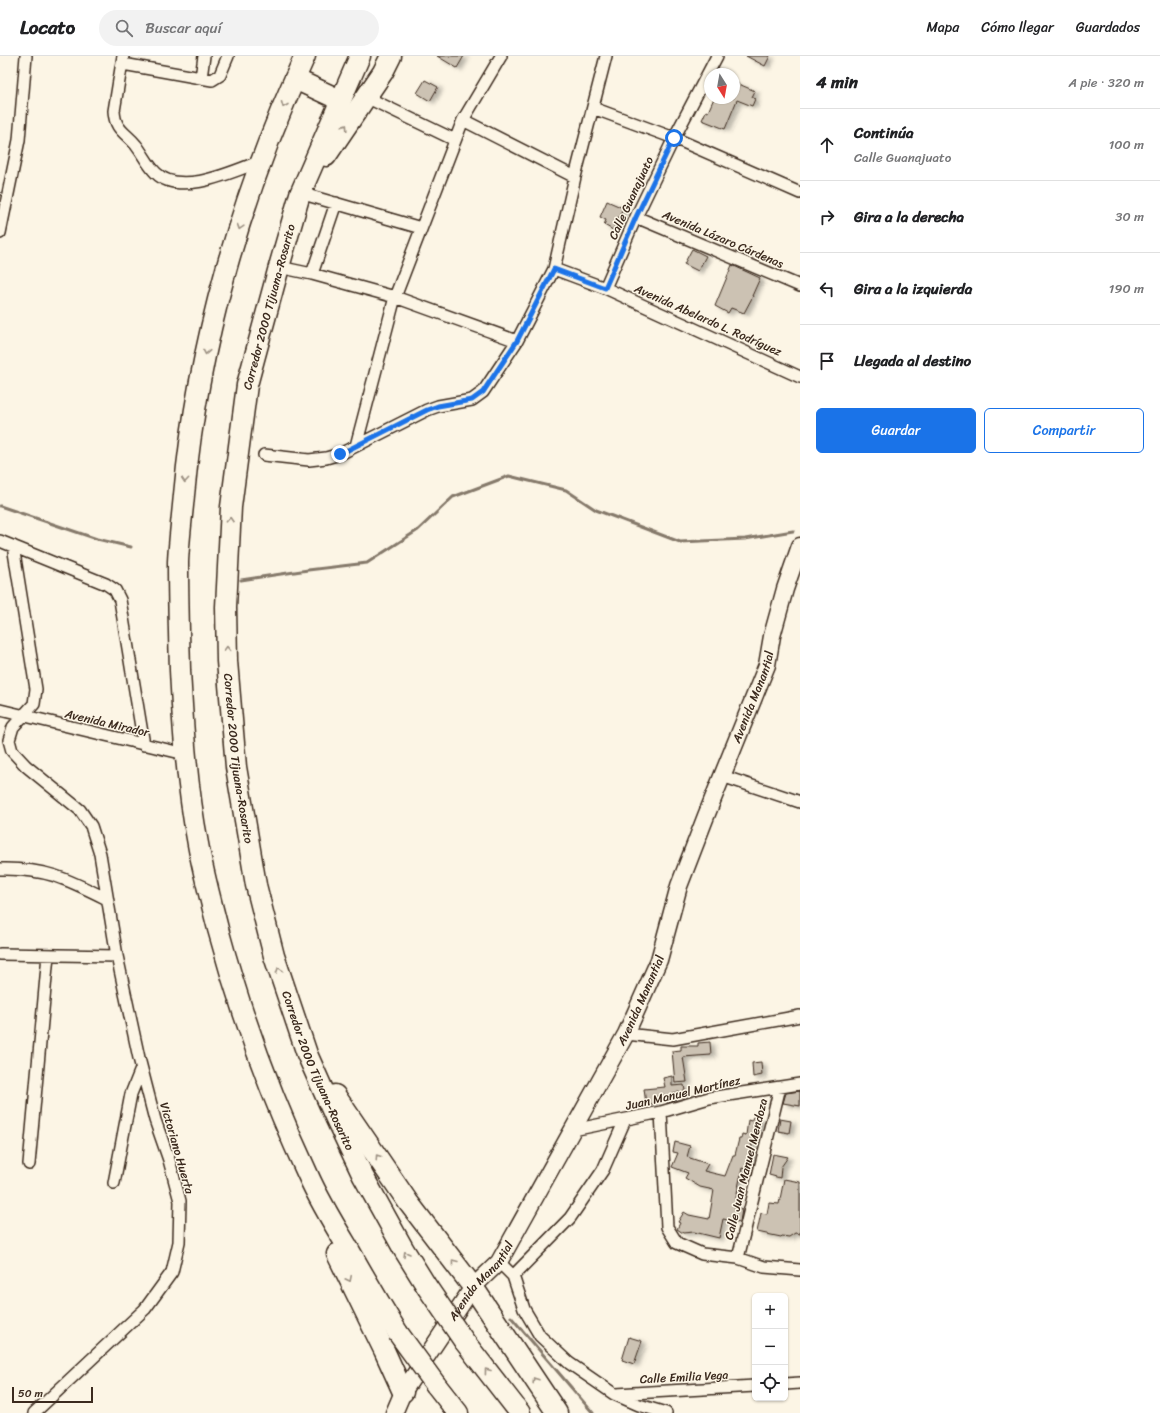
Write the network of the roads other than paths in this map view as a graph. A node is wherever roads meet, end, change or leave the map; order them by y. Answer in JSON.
{"nodes":[{"id":1,"x":26,"y":56,"type":"edge"},
{"id":2,"x":204,"y":56,"type":"edge"},
{"id":3,"x":228,"y":56,"type":"edge"},
{"id":4,"x":305,"y":56,"type":"edge"},
{"id":5,"x":360,"y":56,"type":"edge"},
{"id":6,"x":392,"y":56,"type":"edge"},
{"id":7,"x":501,"y":56,"type":"edge"},
{"id":8,"x":606,"y":56,"type":"edge"},
{"id":9,"x":717,"y":56,"type":"edge"},
{"id":10,"x":123,"y":60,"type":"edge"},
{"id":11,"x":201,"y":78,"type":"junction"},
{"id":12,"x":295,"y":79,"type":"junction"},
{"id":13,"x":366,"y":96,"type":"junction"},
{"id":14,"x":340,"y":100,"type":"junction"},
{"id":15,"x":593,"y":108,"type":"junction"},
{"id":16,"x":463,"y":120,"type":"junction"},
{"id":17,"x":674,"y":138,"type":"junction"},
{"id":18,"x":455,"y":140,"type":"junction"},
{"id":19,"x":261,"y":161,"type":"junction"},
{"id":20,"x":575,"y":177,"type":"junction"},
{"id":21,"x":300,"y":193,"type":"junction"},
{"id":22,"x":800,"y":193,"type":"edge"},
{"id":23,"x":336,"y":203,"type":"junction"},
{"id":24,"x":636,"y":217,"type":"junction"},
{"id":25,"x":422,"y":228,"type":"junction"},
{"id":26,"x":0,"y":233,"type":"edge"},
{"id":27,"x":278,"y":267,"type":"junction"},
{"id":28,"x":554,"y":269,"type":"junction"},
{"id":29,"x":312,"y":274,"type":"junction"},
{"id":30,"x":800,"y":286,"type":"edge"},
{"id":31,"x":605,"y":288,"type":"junction"},
{"id":32,"x":395,"y":297,"type":"junction"},
{"id":33,"x":517,"y":341,"type":"junction"},
{"id":34,"x":800,"y":377,"type":"edge"},
{"id":35,"x":356,"y":446,"type":"junction"},
{"id":36,"x":264,"y":455,"type":"dead end"},
{"id":37,"x":0,"y":541,"type":"edge"},
{"id":38,"x":12,"y":546,"type":"junction"},
{"id":39,"x":800,"y":546,"type":"edge"},
{"id":40,"x":0,"y":710,"type":"edge"},
{"id":41,"x":23,"y":716,"type":"junction"},
{"id":42,"x":144,"y":745,"type":"junction"},
{"id":43,"x":185,"y":754,"type":"junction"},
{"id":44,"x":722,"y":776,"type":"junction"},
{"id":45,"x":800,"y":802,"type":"edge"},
{"id":46,"x":0,"y":869,"type":"edge"},
{"id":47,"x":107,"y":899,"type":"junction"},
{"id":48,"x":0,"y":954,"type":"edge"},
{"id":49,"x":48,"y":955,"type":"junction"},
{"id":50,"x":116,"y":956,"type":"junction"},
{"id":51,"x":800,"y":1016,"type":"edge"},
{"id":52,"x":626,"y":1034,"type":"junction"},
{"id":53,"x":307,"y":1054,"type":"junction"},
{"id":54,"x":141,"y":1069,"type":"junction"},
{"id":55,"x":800,"y":1084,"type":"edge"},
{"id":56,"x":780,"y":1087,"type":"junction"},
{"id":57,"x":661,"y":1112,"type":"junction"},
{"id":58,"x":625,"y":1120,"type":"junction"},
{"id":59,"x":573,"y":1130,"type":"junction"},
{"id":60,"x":29,"y":1164,"type":"dead end"},
{"id":61,"x":309,"y":1178,"type":"junction"},
{"id":62,"x":114,"y":1183,"type":"dead end"},
{"id":63,"x":738,"y":1258,"type":"junction"},
{"id":64,"x":499,"y":1262,"type":"junction"},
{"id":65,"x":800,"y":1270,"type":"edge"},
{"id":66,"x":512,"y":1276,"type":"junction"},
{"id":67,"x":473,"y":1286,"type":"junction"},
{"id":68,"x":800,"y":1383,"type":"edge"},
{"id":69,"x":788,"y":1384,"type":"edge"},
{"id":70,"x":752,"y":1386,"type":"edge"},
{"id":71,"x":403,"y":1392,"type":"junction"},
{"id":72,"x":614,"y":1394,"type":"junction"},
{"id":73,"x":34,"y":1413,"type":"edge"},
{"id":74,"x":394,"y":1413,"type":"edge"},
{"id":75,"x":458,"y":1413,"type":"edge"},
{"id":76,"x":520,"y":1413,"type":"edge"},
{"id":77,"x":557,"y":1413,"type":"edge"},
{"id":78,"x":666,"y":1413,"type":"edge"}],
"edges":[{"from":1,"to":26,"type":"street"},
{"from":2,"to":11,"type":"street"},
{"from":3,"to":11,"type":"street"},
{"from":4,"to":12,"type":"highway"},
{"from":5,"to":14,"type":"highway","name":"Corredor 2000 Tijuana-Rosarito"},
{"from":6,"to":13,"type":"highway"},
{"from":7,"to":16,"type":"street"},
{"from":8,"to":15,"type":"street"},
{"from":9,"to":17,"type":"street","name":"Calle Guanajuato"},
{"from":10,"to":11,"type":"street"},
{"from":10,"to":19,"type":"street"},
{"from":12,"to":14,"type":"highway"},
{"from":12,"to":19,"type":"highway","one_way":true},
{"from":13,"to":18,"type":"street"},
{"from":21,"to":13,"type":"highway","one_way":true},
{"from":14,"to":21,"type":"highway","name":"Corredor 2000 Tijuana-Rosarito"},
{"from":15,"to":17,"type":"street"},
{"from":15,"to":20,"type":"street"},
{"from":16,"to":18,"type":"street"},
{"from":16,"to":20,"type":"street"},
{"from":17,"to":22,"type":"street"},
{"from":17,"to":24,"type":"street","name":"Calle Guanajuato"},
{"from":18,"to":25,"type":"street"},
{"from":19,"to":43,"type":"highway","one_way":true},
{"from":20,"to":28,"type":"street"},
{"from":21,"to":23,"type":"street"},
{"from":21,"to":27,"type":"highway","name":"Corredor 2000 Tijuana-Rosarito"},
{"from":23,"to":25,"type":"street"},
{"from":23,"to":29,"type":"street"},
{"from":24,"to":30,"type":"street","name":"Avenida Lázaro Cárdenas"},
{"from":24,"to":31,"type":"street","name":"Calle Guanajuato"},
{"from":25,"to":32,"type":"street"},
{"from":27,"to":29,"type":"street"},
{"from":53,"to":27,"type":"highway","name":"Corredor 2000 Tijuana-Rosarito","one_way":true},
{"from":28,"to":31,"type":"street","name":"Avenida Abelardo L. Rodríguez"},
{"from":28,"to":33,"type":"street"},
{"from":29,"to":32,"type":"street"},
{"from":31,"to":34,"type":"street","name":"Avenida Abelardo L. Rodríguez"},
{"from":32,"to":33,"type":"street"},
{"from":32,"to":35,"type":"street"},
{"from":33,"to":35,"type":"street"},
{"from":35,"to":36,"type":"street"},
{"from":37,"to":38,"type":"street"},
{"from":38,"to":41,"type":"street","name":"Victoriano Huerta"},
{"from":38,"to":42,"type":"street"},
{"from":39,"to":44,"type":"main road","name":"Avenida Manantial"},
{"from":40,"to":41,"type":"street"},
{"from":41,"to":42,"type":"street","name":"Avenida Mirador"},
{"from":41,"to":47,"type":"street","name":"Victoriano Huerta"},
{"from":42,"to":43,"type":"street","name":"Avenida Mirador"},
{"from":43,"to":61,"type":"highway"},
{"from":44,"to":45,"type":"street"},
{"from":44,"to":52,"type":"main road","name":"Avenida Manantial"},
{"from":46,"to":47,"type":"street"},
{"from":47,"to":50,"type":"street","name":"Victoriano Huerta"},
{"from":48,"to":49,"type":"street"},
{"from":49,"to":50,"type":"street"},
{"from":49,"to":60,"type":"street"},
{"from":50,"to":54,"type":"street","name":"Victoriano Huerta"},
{"from":51,"to":52,"type":"street"},
{"from":52,"to":59,"type":"main road","name":"Avenida Manantial"},
{"from":67,"to":53,"type":"highway","one_way":true},
{"from":76,"to":53,"type":"highway","name":"Corredor 2000 Tijuana-Rosarito","one_way":true,"bridge":true},
{"from":54,"to":62,"type":"street"},
{"from":54,"to":73,"type":"street","name":"Victoriano Huerta"},
{"from":55,"to":56,"type":"street","name":"Juan Manuel Martínez"},
{"from":56,"to":57,"type":"street","name":"Juan Manuel Martínez"},
{"from":56,"to":63,"type":"street","name":"Calle Juan Manuel Mendoza"},
{"from":57,"to":58,"type":"street","name":"Juan Manuel Martínez"},
{"from":57,"to":63,"type":"street"},
{"from":58,"to":59,"type":"street","name":"Juan Manuel Martínez"},
{"from":58,"to":66,"type":"street"},
{"from":59,"to":64,"type":"main road","name":"Avenida Manantial"},
{"from":61,"to":71,"type":"highway","one_way":true},
{"from":61,"to":75,"type":"highway","bridge":true},
{"from":63,"to":65,"type":"street"},
{"from":64,"to":66,"type":"street"},
{"from":64,"to":67,"type":"main road","name":"Avenida Manantial"},
{"from":66,"to":72,"type":"street"},
{"from":67,"to":71,"type":"main road","name":"Avenida Manantial"},
{"from":77,"to":67,"type":"highway","one_way":true},
{"from":68,"to":69,"type":"street"},
{"from":70,"to":72,"type":"street","name":"Calle Emilia Vega"},
{"from":71,"to":74,"type":"main road","name":"Avenida Manantial"},
{"from":72,"to":78,"type":"street"}]}
